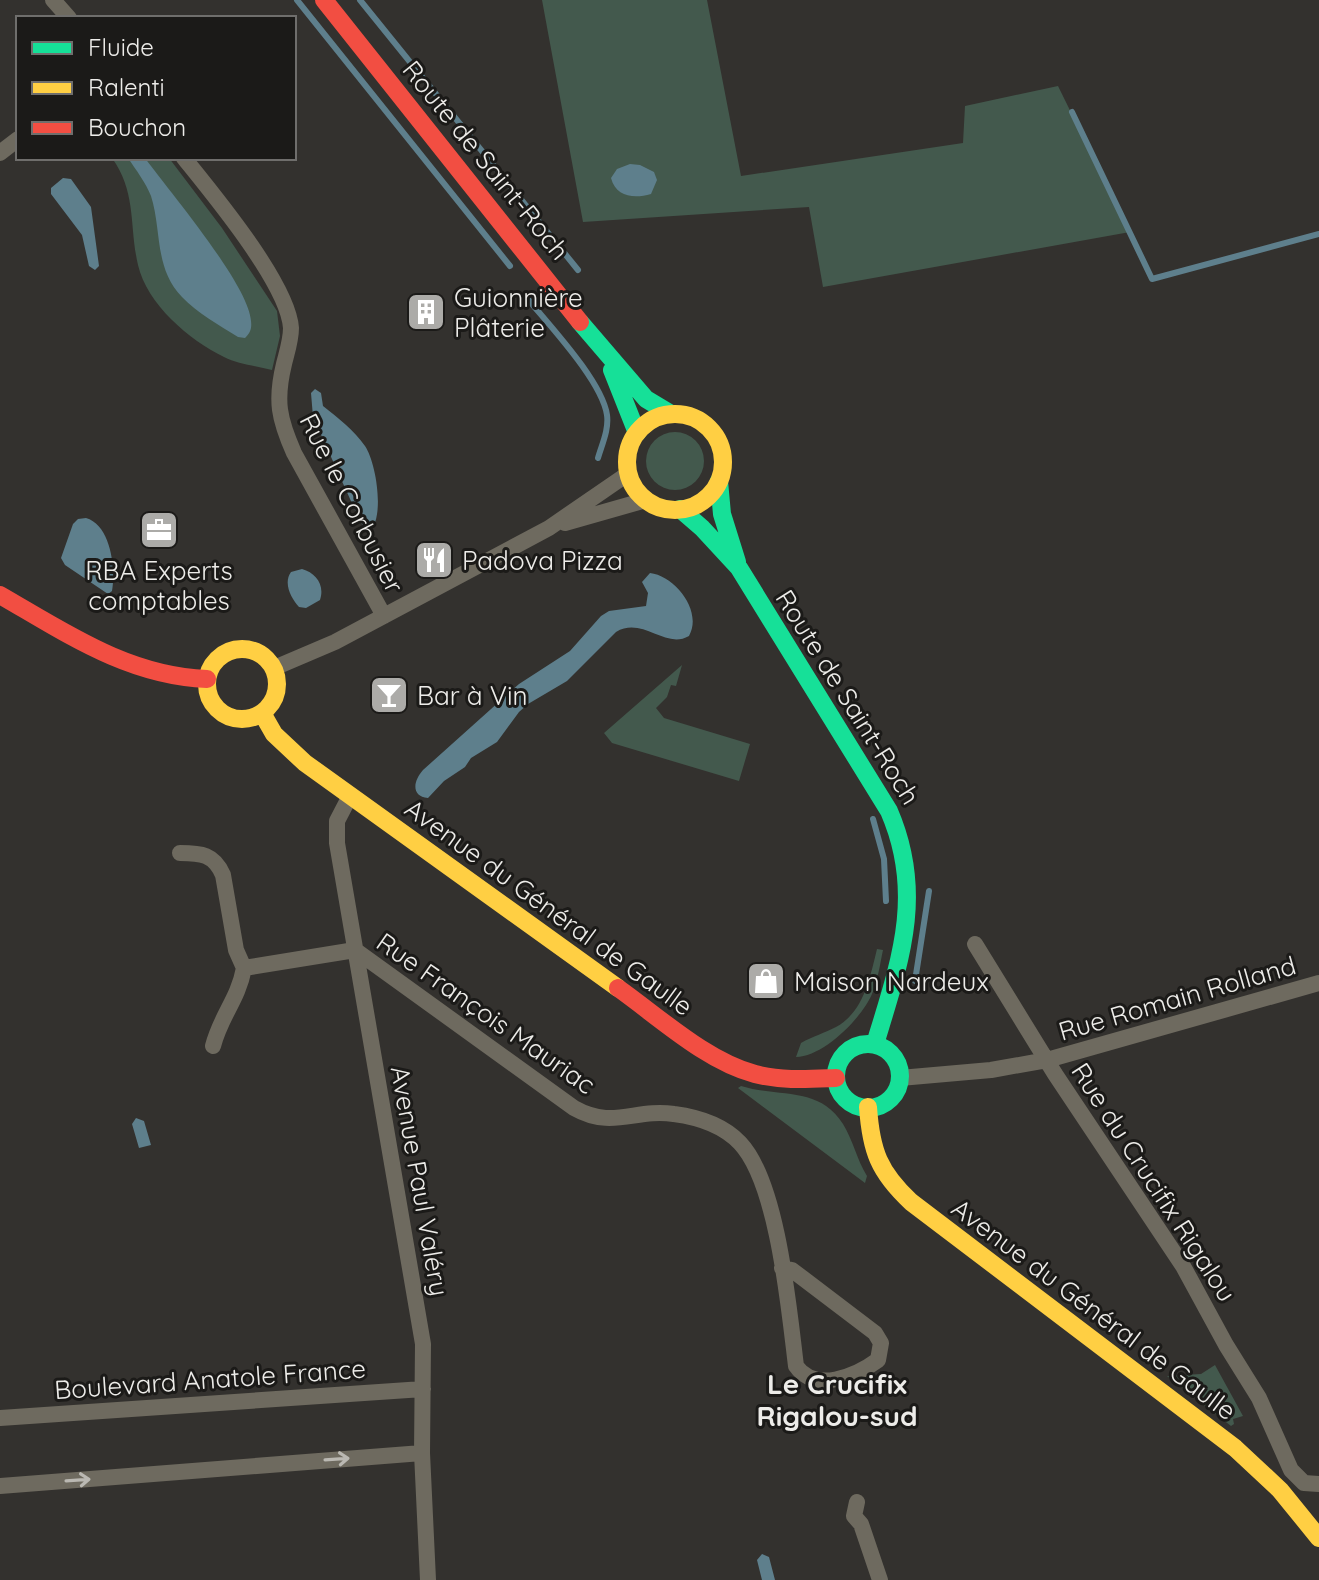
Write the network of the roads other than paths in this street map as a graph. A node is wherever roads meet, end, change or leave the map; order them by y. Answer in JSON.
{"nodes":[{"id":1,"x":53,"y":0,"type":"edge"},
{"id":2,"x":324,"y":0,"type":"edge"},
{"id":3,"x":67,"y":16,"type":"edge"},
{"id":4,"x":16,"y":141,"type":"edge"},
{"id":5,"x":0,"y":153,"type":"edge"},
{"id":6,"x":185,"y":160,"type":"edge"},
{"id":7,"x":605,"y":353,"type":"junction"},
{"id":8,"x":671,"y":414,"type":"junction"},
{"id":9,"x":637,"y":433,"type":"junction"},
{"id":10,"x":629,"y":473,"type":"junction"},
{"id":11,"x":719,"y":481,"type":"junction"},
{"id":12,"x":646,"y":500,"type":"junction"},
{"id":13,"x":680,"y":509,"type":"junction"},
{"id":14,"x":549,"y":528,"type":"junction"},
{"id":15,"x":739,"y":568,"type":"junction"},
{"id":16,"x":0,"y":595,"type":"edge"},
{"id":17,"x":384,"y":616,"type":"junction"},
{"id":18,"x":274,"y":668,"type":"junction"},
{"id":19,"x":207,"y":679,"type":"junction"},
{"id":20,"x":262,"y":713,"type":"junction"},
{"id":21,"x":350,"y":796,"type":"junction"},
{"id":22,"x":180,"y":853,"type":"dead end"},
{"id":23,"x":975,"y":944,"type":"dead end"},
{"id":24,"x":355,"y":950,"type":"junction"},
{"id":25,"x":244,"y":968,"type":"junction"},
{"id":26,"x":1319,"y":983,"type":"edge"},
{"id":27,"x":875,"y":1044,"type":"junction"},
{"id":28,"x":213,"y":1046,"type":"dead end"},
{"id":29,"x":1047,"y":1060,"type":"junction"},
{"id":30,"x":836,"y":1078,"type":"junction"},
{"id":31,"x":900,"y":1078,"type":"junction"},
{"id":32,"x":868,"y":1107,"type":"junction"},
{"id":33,"x":782,"y":1268,"type":"junction"},
{"id":34,"x":423,"y":1389,"type":"junction"},
{"id":35,"x":0,"y":1418,"type":"edge"},
{"id":36,"x":422,"y":1453,"type":"junction"},
{"id":37,"x":1319,"y":1484,"type":"edge"},
{"id":38,"x":0,"y":1486,"type":"edge"},
{"id":39,"x":857,"y":1502,"type":"dead end"},
{"id":40,"x":1319,"y":1538,"type":"edge"},
{"id":41,"x":428,"y":1580,"type":"edge"},
{"id":42,"x":880,"y":1580,"type":"edge"}],
"edges":[{"from":1,"to":3,"type":"street"},
{"from":2,"to":7,"type":"street","name":"Route de Saint-Roch"},
{"from":4,"to":5,"type":"street"},
{"from":6,"to":17,"type":"street","name":"Rue le Corbusier"},
{"from":7,"to":8,"type":"street","name":"Route de Saint-Roch"},
{"from":7,"to":9,"type":"street","name":"Route de Saint-Roch"},
{"from":8,"to":9,"type":"street"},
{"from":8,"to":11,"type":"street"},
{"from":9,"to":10,"type":"street"},
{"from":10,"to":12,"type":"street"},
{"from":10,"to":14,"type":"street"},
{"from":11,"to":13,"type":"street"},
{"from":11,"to":15,"type":"street","name":"Route de Saint-Roch"},
{"from":12,"to":13,"type":"street"},
{"from":12,"to":14,"type":"street"},
{"from":13,"to":15,"type":"street","name":"Route de Saint-Roch"},
{"from":14,"to":17,"type":"street"},
{"from":15,"to":27,"type":"street","name":"Route de Saint-Roch"},
{"from":16,"to":19,"type":"street"},
{"from":17,"to":18,"type":"street"},
{"from":18,"to":19,"type":"street"},
{"from":18,"to":20,"type":"street"},
{"from":19,"to":20,"type":"street"},
{"from":20,"to":21,"type":"street","name":"Avenue du Général de Gaulle"},
{"from":21,"to":24,"type":"street","name":"Avenue Paul Valéry"},
{"from":21,"to":30,"type":"street","name":"Avenue du Général de Gaulle"},
{"from":22,"to":25,"type":"street"},
{"from":23,"to":29,"type":"street","name":"Rue Romain Rolland"},
{"from":24,"to":25,"type":"street","name":"Rue François Mauriac"},
{"from":24,"to":33,"type":"street","name":"Rue François Mauriac"},
{"from":24,"to":34,"type":"street","name":"Avenue Paul Valéry"},
{"from":25,"to":28,"type":"street"},
{"from":26,"to":29,"type":"street","name":"Rue Romain Rolland"},
{"from":27,"to":30,"type":"street"},
{"from":27,"to":31,"type":"street"},
{"from":29,"to":31,"type":"street","name":"Rue Romain Rolland"},
{"from":29,"to":37,"type":"street","name":"Rue du Crucifix Rigalou"},
{"from":30,"to":32,"type":"street"},
{"from":31,"to":32,"type":"street"},
{"from":32,"to":40,"type":"street","name":"Avenue du Général de Gaulle"},
{"from":33,"to":33,"type":"street","name":"Rue François Mauriac"},
{"from":34,"to":35,"type":"street","name":"Boulevard Anatole France"},
{"from":34,"to":36,"type":"street","name":"Avenue Paul Valéry"},
{"from":38,"to":36,"type":"street","one_way":true},
{"from":36,"to":41,"type":"street","name":"Avenue Paul Valéry"},
{"from":39,"to":42,"type":"street"}]}
